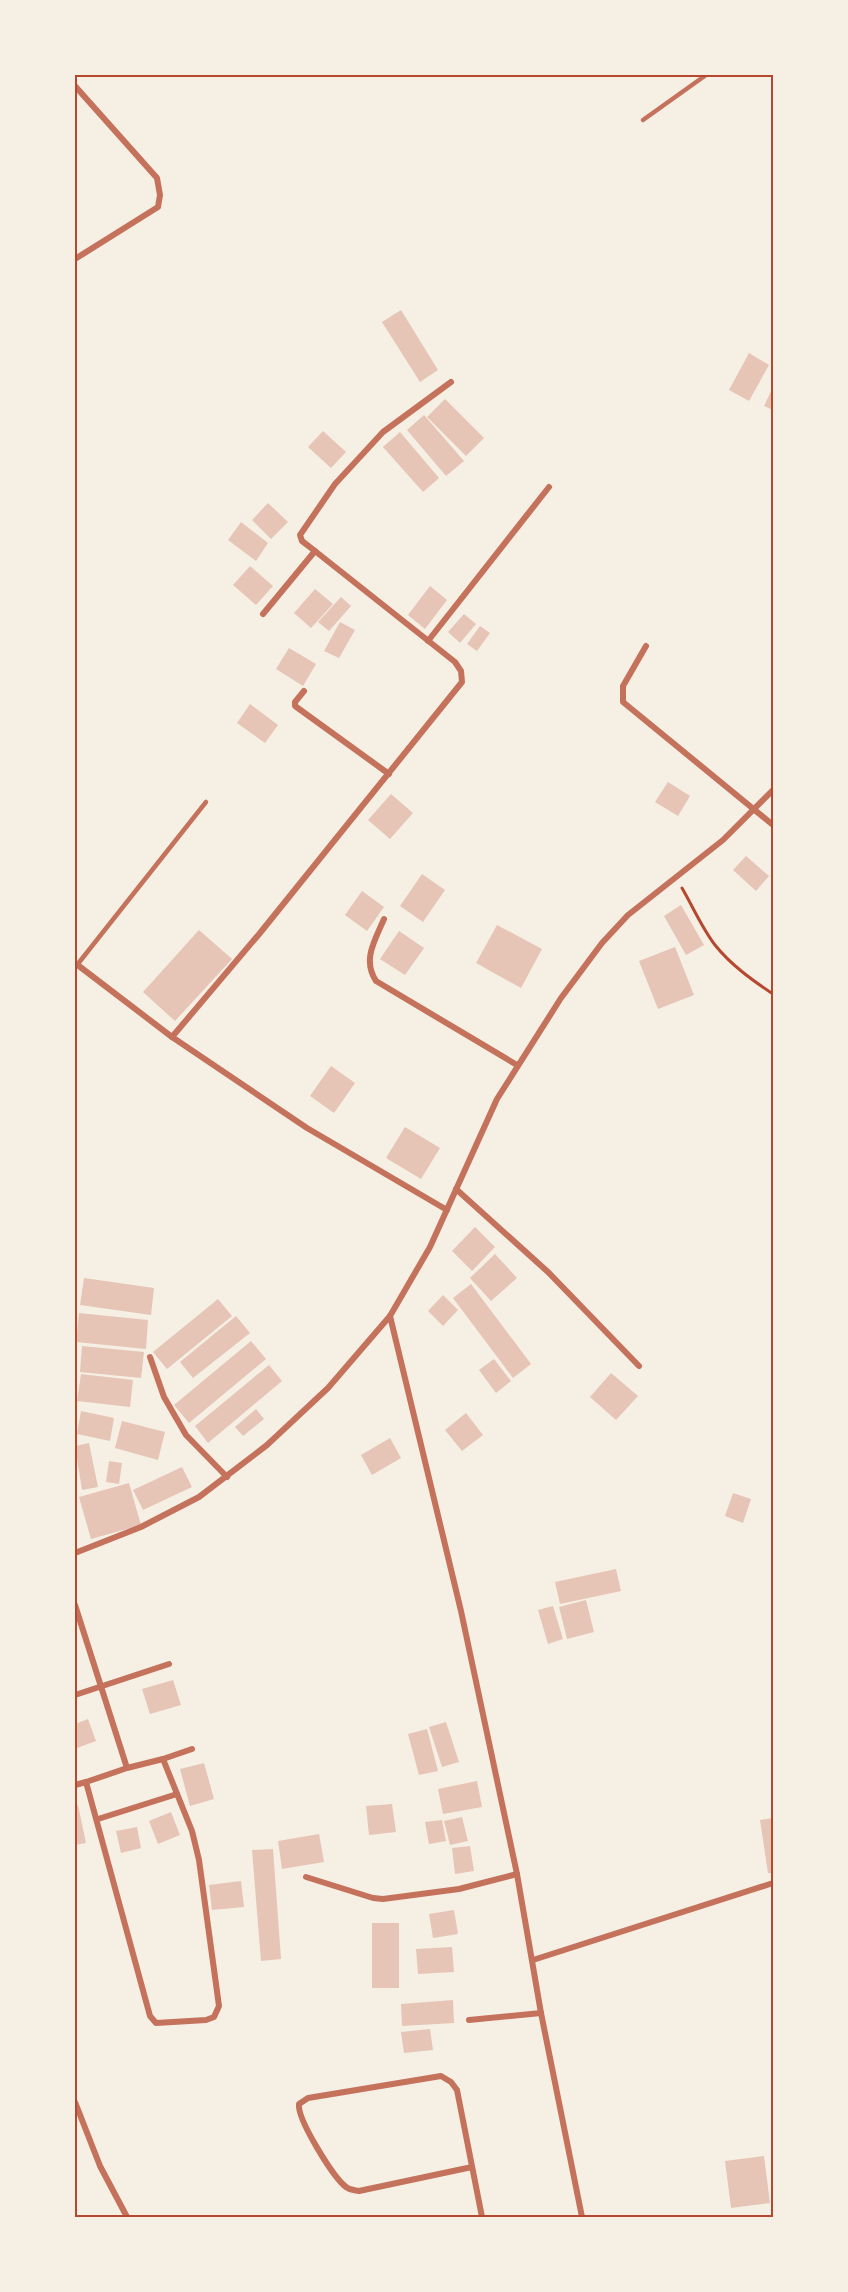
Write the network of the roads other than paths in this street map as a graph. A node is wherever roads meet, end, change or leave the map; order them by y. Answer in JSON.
{"nodes":[{"id":1,"x":706,"y":75,"type":"edge"},
{"id":2,"x":75,"y":86,"type":"edge"},
{"id":3,"x":643,"y":120,"type":"dead end"},
{"id":4,"x":75,"y":259,"type":"edge"},
{"id":5,"x":451,"y":382,"type":"dead end"},
{"id":6,"x":549,"y":487,"type":"dead end"},
{"id":7,"x":315,"y":552,"type":"junction"},
{"id":8,"x":263,"y":614,"type":"dead end"},
{"id":9,"x":428,"y":641,"type":"junction"},
{"id":10,"x":646,"y":646,"type":"dead end"},
{"id":11,"x":304,"y":691,"type":"dead end"},
{"id":12,"x":389,"y":774,"type":"junction"},
{"id":13,"x":773,"y":790,"type":"edge"},
{"id":14,"x":206,"y":802,"type":"dead end"},
{"id":15,"x":753,"y":810,"type":"junction"},
{"id":16,"x":773,"y":825,"type":"edge"},
{"id":17,"x":384,"y":919,"type":"dead end"},
{"id":18,"x":76,"y":964,"type":"edge"},
{"id":19,"x":172,"y":1037,"type":"junction"},
{"id":20,"x":517,"y":1065,"type":"junction"},
{"id":21,"x":456,"y":1189,"type":"junction"},
{"id":22,"x":447,"y":1210,"type":"junction"},
{"id":23,"x":390,"y":1316,"type":"junction"},
{"id":24,"x":150,"y":1357,"type":"dead end"},
{"id":25,"x":639,"y":1366,"type":"dead end"},
{"id":26,"x":227,"y":1477,"type":"junction"},
{"id":27,"x":75,"y":1553,"type":"edge"},
{"id":28,"x":75,"y":1605,"type":"edge"},
{"id":29,"x":169,"y":1664,"type":"dead end"},
{"id":30,"x":101,"y":1686,"type":"junction"},
{"id":31,"x":75,"y":1695,"type":"edge"},
{"id":32,"x":192,"y":1749,"type":"dead end"},
{"id":33,"x":163,"y":1759,"type":"junction"},
{"id":34,"x":127,"y":1768,"type":"junction"},
{"id":35,"x":86,"y":1782,"type":"junction"},
{"id":36,"x":75,"y":1785,"type":"edge"},
{"id":37,"x":177,"y":1794,"type":"junction"},
{"id":38,"x":98,"y":1819,"type":"junction"},
{"id":39,"x":517,"y":1874,"type":"junction"},
{"id":40,"x":306,"y":1877,"type":"dead end"},
{"id":41,"x":773,"y":1883,"type":"edge"},
{"id":42,"x":533,"y":1960,"type":"junction"},
{"id":43,"x":541,"y":2013,"type":"junction"},
{"id":44,"x":469,"y":2019,"type":"dead end"},
{"id":45,"x":75,"y":2102,"type":"edge"},
{"id":46,"x":472,"y":2168,"type":"junction"},
{"id":47,"x":127,"y":2217,"type":"edge"},
{"id":48,"x":482,"y":2217,"type":"edge"},
{"id":49,"x":582,"y":2217,"type":"edge"}],
"edges":[{"from":1,"to":3,"type":"lane"},
{"from":2,"to":4,"type":"street"},
{"from":5,"to":7,"type":"street"},
{"from":6,"to":9,"type":"street"},
{"from":7,"to":8,"type":"street"},
{"from":7,"to":9,"type":"street"},
{"from":9,"to":12,"type":"street"},
{"from":10,"to":15,"type":"street"},
{"from":11,"to":12,"type":"street"},
{"from":12,"to":19,"type":"street"},
{"from":13,"to":15,"type":"street"},
{"from":14,"to":18,"type":"lane"},
{"from":15,"to":16,"type":"street"},
{"from":15,"to":20,"type":"street"},
{"from":17,"to":20,"type":"street"},
{"from":18,"to":19,"type":"street"},
{"from":19,"to":22,"type":"street"},
{"from":20,"to":21,"type":"street"},
{"from":21,"to":22,"type":"street"},
{"from":21,"to":25,"type":"street"},
{"from":22,"to":23,"type":"street"},
{"from":23,"to":26,"type":"street"},
{"from":23,"to":39,"type":"street"},
{"from":24,"to":26,"type":"street"},
{"from":26,"to":27,"type":"street"},
{"from":28,"to":30,"type":"street"},
{"from":29,"to":30,"type":"street"},
{"from":30,"to":31,"type":"street"},
{"from":30,"to":34,"type":"street"},
{"from":32,"to":33,"type":"street"},
{"from":33,"to":34,"type":"street"},
{"from":33,"to":37,"type":"street"},
{"from":34,"to":35,"type":"street"},
{"from":35,"to":36,"type":"street"},
{"from":35,"to":38,"type":"street"},
{"from":37,"to":38,"type":"street"},
{"from":37,"to":38,"type":"street"},
{"from":39,"to":40,"type":"street"},
{"from":39,"to":42,"type":"street"},
{"from":41,"to":42,"type":"street"},
{"from":42,"to":43,"type":"street"},
{"from":43,"to":44,"type":"street"},
{"from":43,"to":49,"type":"street"},
{"from":45,"to":47,"type":"street"},
{"from":46,"to":46,"type":"street"},
{"from":46,"to":48,"type":"street"}]}
